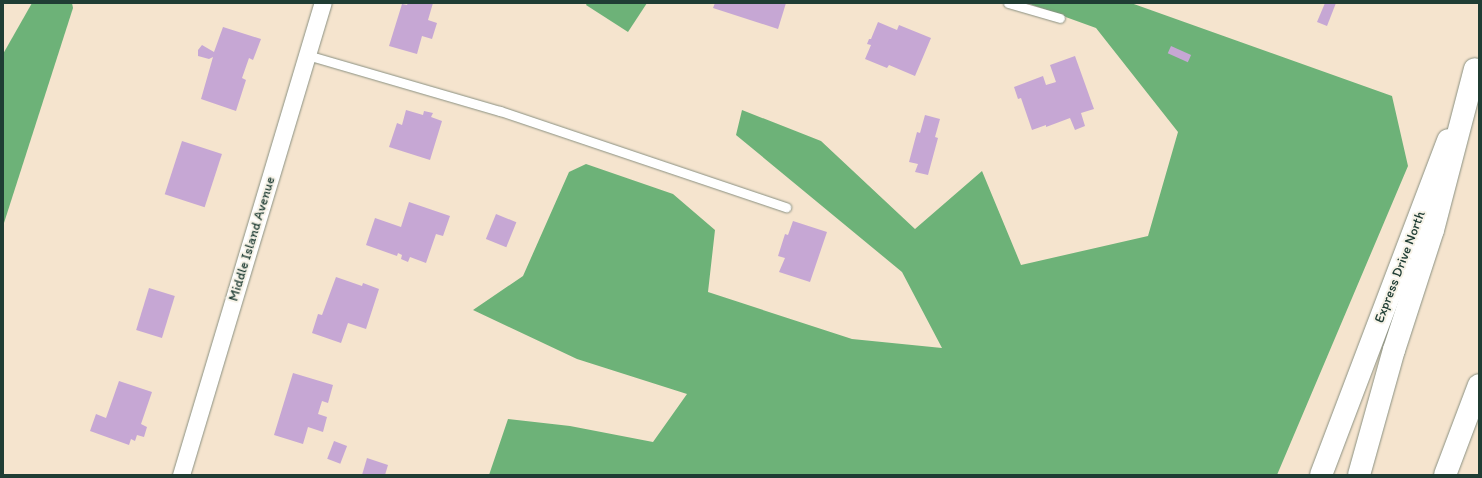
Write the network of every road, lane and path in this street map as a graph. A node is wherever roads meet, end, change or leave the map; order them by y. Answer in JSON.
{"nodes":[{"id":1,"x":323,"y":3,"type":"edge"},
{"id":2,"x":1008,"y":3,"type":"edge"},
{"id":3,"x":1060,"y":18,"type":"dead end"},
{"id":4,"x":307,"y":55,"type":"junction"},
{"id":5,"x":1477,"y":64,"type":"edge"},
{"id":6,"x":786,"y":207,"type":"dead end"},
{"id":7,"x":1479,"y":385,"type":"edge"},
{"id":8,"x":181,"y":475,"type":"edge"},
{"id":9,"x":1321,"y":475,"type":"edge"},
{"id":10,"x":1359,"y":475,"type":"edge"},
{"id":11,"x":1445,"y":475,"type":"edge"}],
"edges":[{"from":1,"to":4,"type":"street","name":"Middle Island Avenue"},
{"from":2,"to":3,"type":"lane"},
{"from":4,"to":6,"type":"lane"},
{"from":4,"to":8,"type":"street","name":"Middle Island Avenue"},
{"from":5,"to":9,"type":"main road","name":"Express Drive North"},
{"from":5,"to":10,"type":"main road"},
{"from":7,"to":11,"type":"main road"}]}
